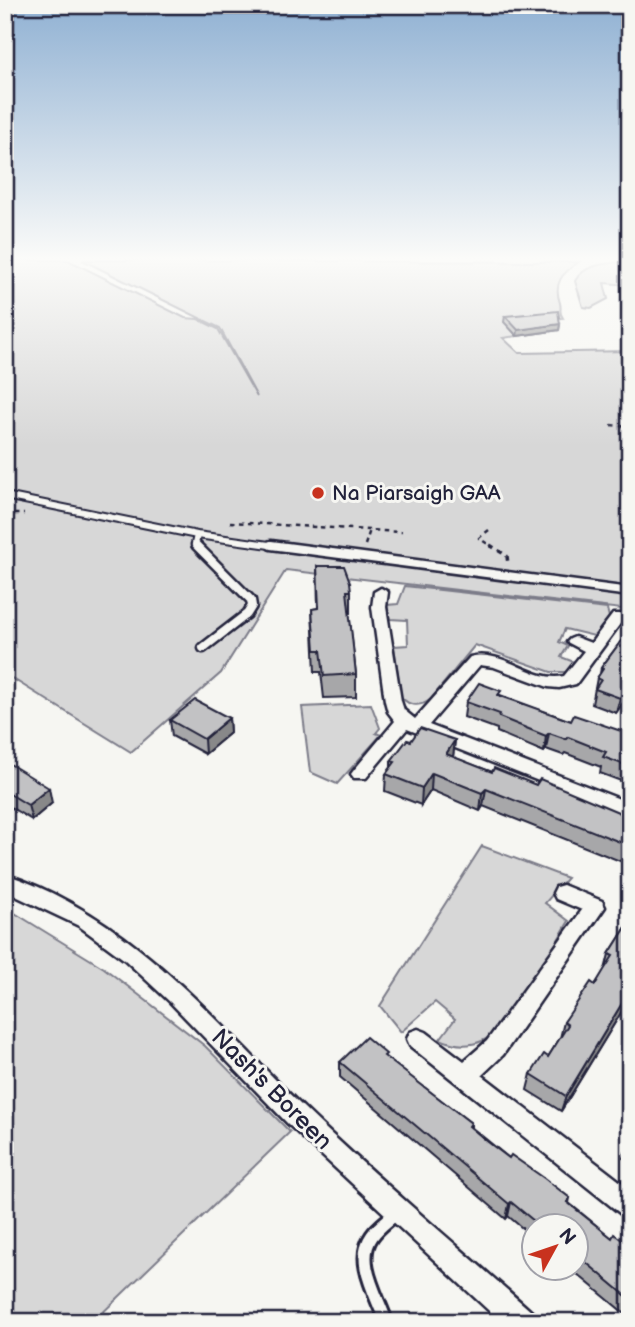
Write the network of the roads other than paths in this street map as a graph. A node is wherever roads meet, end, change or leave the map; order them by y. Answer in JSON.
{"nodes":[{"id":1,"x":5,"y":496,"type":"edge"},
{"id":2,"x":197,"y":535,"type":"junction"},
{"id":3,"x":382,"y":592,"type":"dead end"},
{"id":4,"x":630,"y":592,"type":"edge"},
{"id":5,"x":618,"y":617,"type":"dead end"},
{"id":6,"x":575,"y":642,"type":"dead end"},
{"id":7,"x":202,"y":648,"type":"dead end"},
{"id":8,"x":593,"y":649,"type":"junction"},
{"id":9,"x":411,"y":724,"type":"junction"},
{"id":10,"x":360,"y":774,"type":"dead end"},
{"id":11,"x":630,"y":810,"type":"edge"},
{"id":12,"x":5,"y":883,"type":"edge"},
{"id":13,"x":563,"y":893,"type":"dead end"},
{"id":14,"x":418,"y":1039,"type":"dead end"},
{"id":15,"x":464,"y":1077,"type":"junction"},
{"id":16,"x":630,"y":1205,"type":"edge"},
{"id":17,"x":400,"y":1210,"type":"junction"},
{"id":18,"x":386,"y":1322,"type":"edge"},
{"id":19,"x":522,"y":1322,"type":"edge"}],
"edges":[{"from":1,"to":2,"type":"lane"},
{"from":2,"to":4,"type":"lane"},
{"from":2,"to":7,"type":"lane"},
{"from":3,"to":9,"type":"street"},
{"from":5,"to":8,"type":"street"},
{"from":6,"to":8,"type":"street"},
{"from":8,"to":9,"type":"street"},
{"from":9,"to":10,"type":"street"},
{"from":9,"to":11,"type":"street"},
{"from":12,"to":17,"type":"street","name":"Nash's Boreen"},
{"from":13,"to":15,"type":"street"},
{"from":14,"to":15,"type":"street"},
{"from":15,"to":16,"type":"street"},
{"from":17,"to":18,"type":"lane"},
{"from":17,"to":19,"type":"street","name":"Nash's Boreen"}]}
